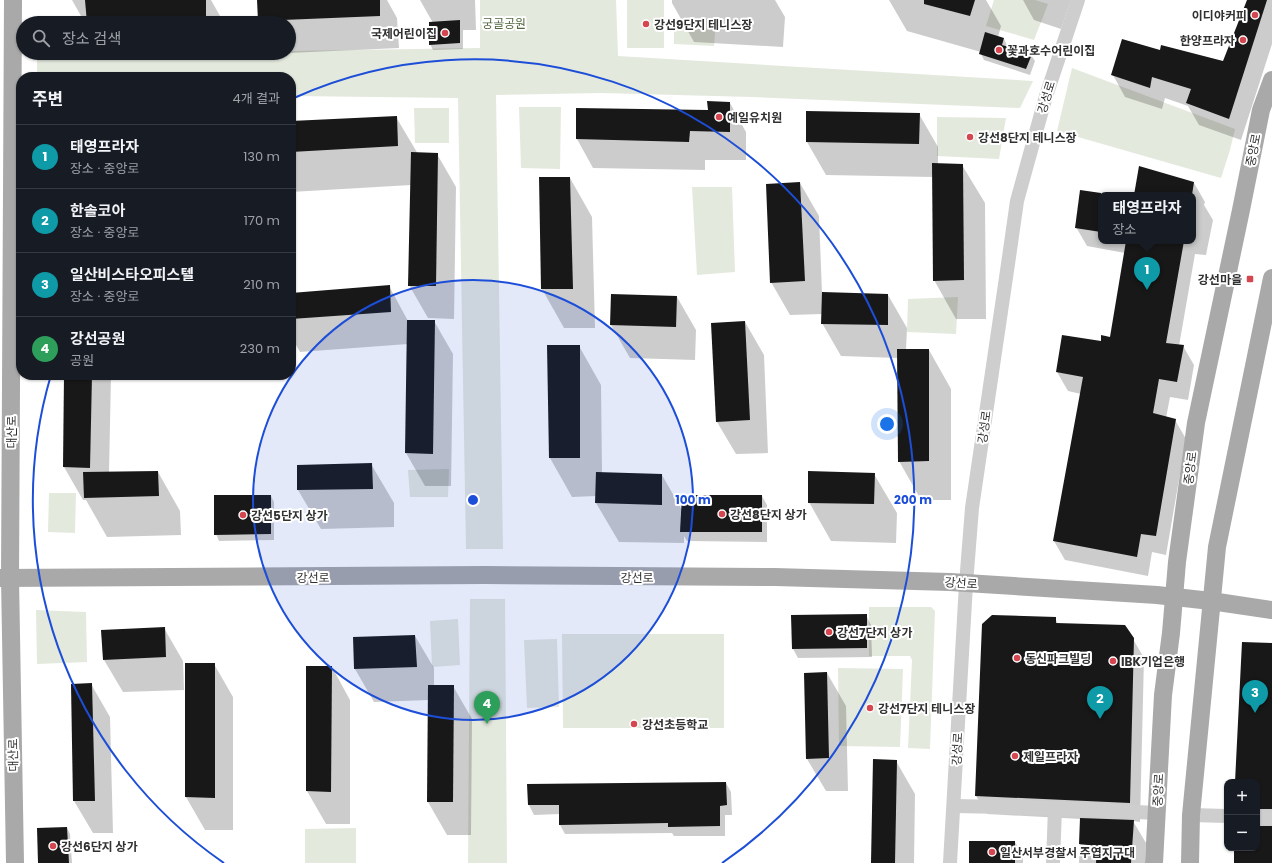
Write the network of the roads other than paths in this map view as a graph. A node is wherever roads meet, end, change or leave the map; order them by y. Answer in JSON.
{"nodes":[{"id":1,"x":13,"y":0,"type":"edge"},
{"id":2,"x":1078,"y":0,"type":"edge"},
{"id":3,"x":1272,"y":80,"type":"edge"},
{"id":4,"x":1272,"y":278,"type":"edge"},
{"id":5,"x":5,"y":578,"type":"edge"},
{"id":6,"x":966,"y":584,"type":"junction"},
{"id":7,"x":1174,"y":598,"type":"junction"},
{"id":8,"x":1211,"y":601,"type":"junction"},
{"id":9,"x":1272,"y":610,"type":"edge"},
{"id":10,"x":954,"y":806,"type":"junction"},
{"id":11,"x":1055,"y":808,"type":"junction"},
{"id":12,"x":1157,"y":813,"type":"junction"},
{"id":13,"x":1191,"y":815,"type":"junction"},
{"id":14,"x":1224,"y":816,"type":"edge"},
{"id":15,"x":1260,"y":817,"type":"edge"},
{"id":16,"x":1272,"y":818,"type":"edge"},
{"id":17,"x":15,"y":863,"type":"edge"},
{"id":18,"x":950,"y":863,"type":"edge"},
{"id":19,"x":1053,"y":863,"type":"edge"},
{"id":20,"x":1154,"y":863,"type":"edge"},
{"id":21,"x":1190,"y":863,"type":"edge"}],
"edges":[{"from":1,"to":5,"type":"main road","name":"대산로"},
{"from":2,"to":6,"type":"street","name":"강성로"},
{"from":3,"to":7,"type":"main road","name":"중앙로"},
{"from":4,"to":8,"type":"main road"},
{"from":5,"to":6,"type":"main road","name":"강선로"},
{"from":5,"to":17,"type":"main road","name":"대산로"},
{"from":6,"to":7,"type":"main road","name":"강선로"},
{"from":6,"to":10,"type":"street","name":"강성로"},
{"from":7,"to":8,"type":"main road","name":"강선로"},
{"from":7,"to":12,"type":"main road","name":"중앙로"},
{"from":8,"to":9,"type":"main road","name":"강선로"},
{"from":8,"to":13,"type":"main road"},
{"from":10,"to":11,"type":"street"},
{"from":10,"to":18,"type":"street","name":"강성로"},
{"from":11,"to":12,"type":"street"},
{"from":11,"to":19,"type":"street"},
{"from":12,"to":20,"type":"main road","name":"중앙로"},
{"from":13,"to":14,"type":"street"},
{"from":13,"to":21,"type":"main road"},
{"from":15,"to":16,"type":"street"}]}
